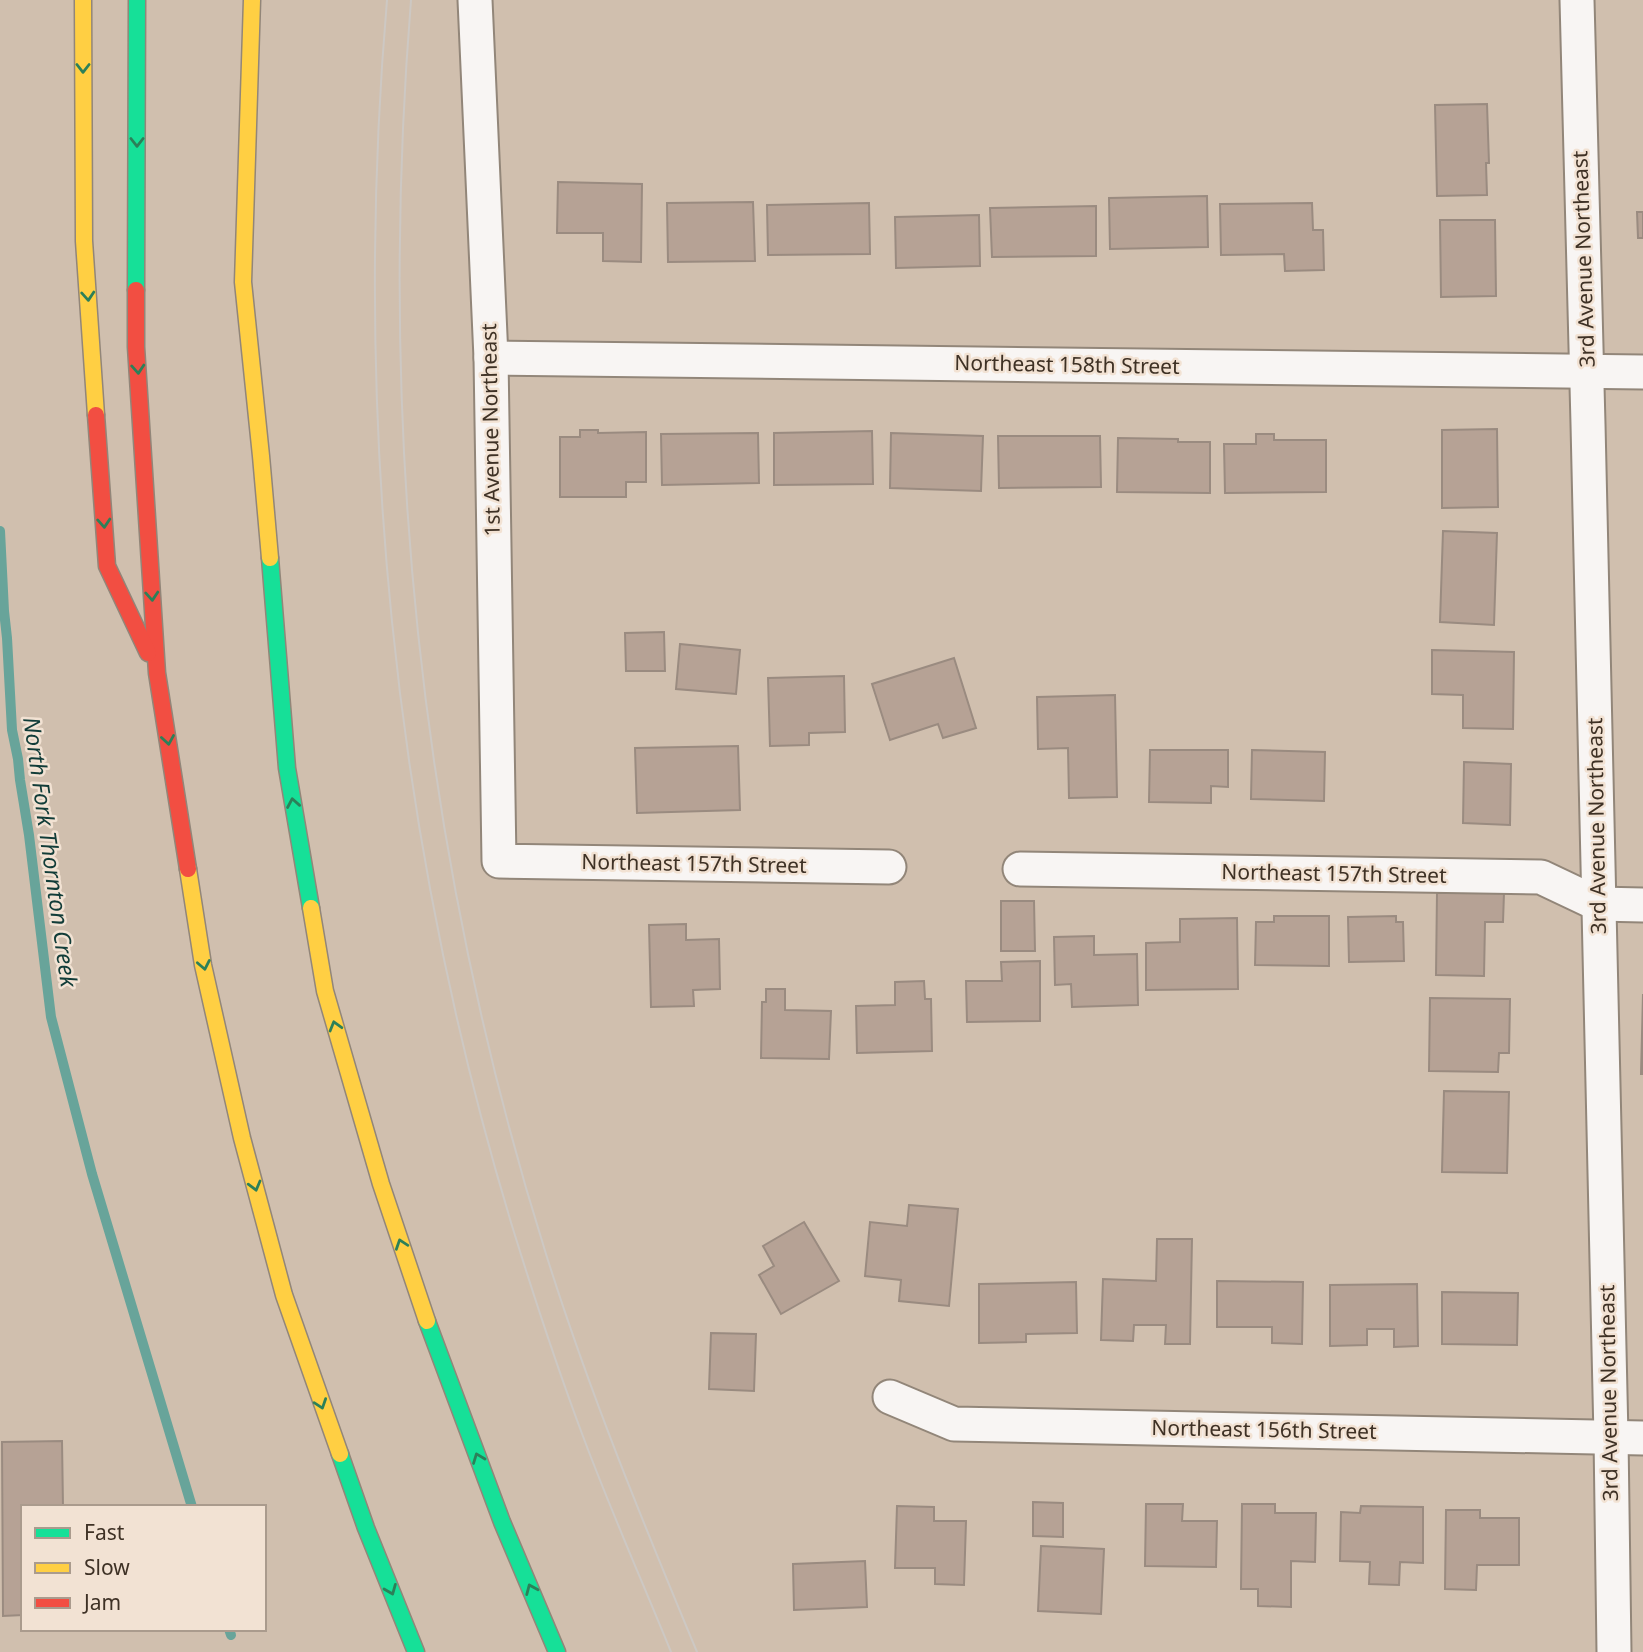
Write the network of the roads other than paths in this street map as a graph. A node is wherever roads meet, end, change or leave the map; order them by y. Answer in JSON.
{"nodes":[{"id":1,"x":83,"y":0,"type":"edge"},
{"id":2,"x":137,"y":0,"type":"edge"},
{"id":3,"x":252,"y":0,"type":"edge"},
{"id":4,"x":475,"y":0,"type":"edge"},
{"id":5,"x":1577,"y":0,"type":"edge"},
{"id":6,"x":491,"y":358,"type":"junction"},
{"id":7,"x":1587,"y":371,"type":"junction"},
{"id":8,"x":1643,"y":372,"type":"edge"},
{"id":9,"x":157,"y":673,"type":"junction"},
{"id":10,"x":499,"y":861,"type":"joint"},
{"id":11,"x":889,"y":867,"type":"dead end"},
{"id":12,"x":1020,"y":869,"type":"dead end"},
{"id":13,"x":1598,"y":904,"type":"junction"},
{"id":14,"x":1643,"y":905,"type":"edge"},
{"id":15,"x":890,"y":1397,"type":"dead end"},
{"id":16,"x":1627,"y":1438,"type":"edge"},
{"id":17,"x":416,"y":1652,"type":"edge"},
{"id":18,"x":557,"y":1652,"type":"edge"},
{"id":19,"x":1614,"y":1652,"type":"edge"}],
"edges":[{"from":1,"to":9,"type":"highway","one_way":true},
{"from":2,"to":9,"type":"highway","one_way":true},
{"from":18,"to":3,"type":"highway","one_way":true},
{"from":4,"to":6,"type":"street","name":"1st Avenue Northeast"},
{"from":5,"to":7,"type":"street","name":"3rd Avenue Northeast"},
{"from":6,"to":7,"type":"street","name":"Northeast 158th Street"},
{"from":6,"to":10,"type":"street","name":"1st Avenue Northeast"},
{"from":7,"to":8,"type":"street","name":"Northeast 158th Street"},
{"from":7,"to":13,"type":"street","name":"3rd Avenue Northeast"},
{"from":9,"to":17,"type":"highway","one_way":true},
{"from":10,"to":11,"type":"street","name":"Northeast 157th Street"},
{"from":12,"to":13,"type":"street","name":"Northeast 157th Street"},
{"from":13,"to":14,"type":"street","name":"Northeast 157th Street"},
{"from":13,"to":16,"type":"street","name":"3rd Avenue Northeast"},
{"from":15,"to":16,"type":"street","name":"Northeast 156th Street"},
{"from":16,"to":19,"type":"street","name":"3rd Avenue Northeast"}]}
